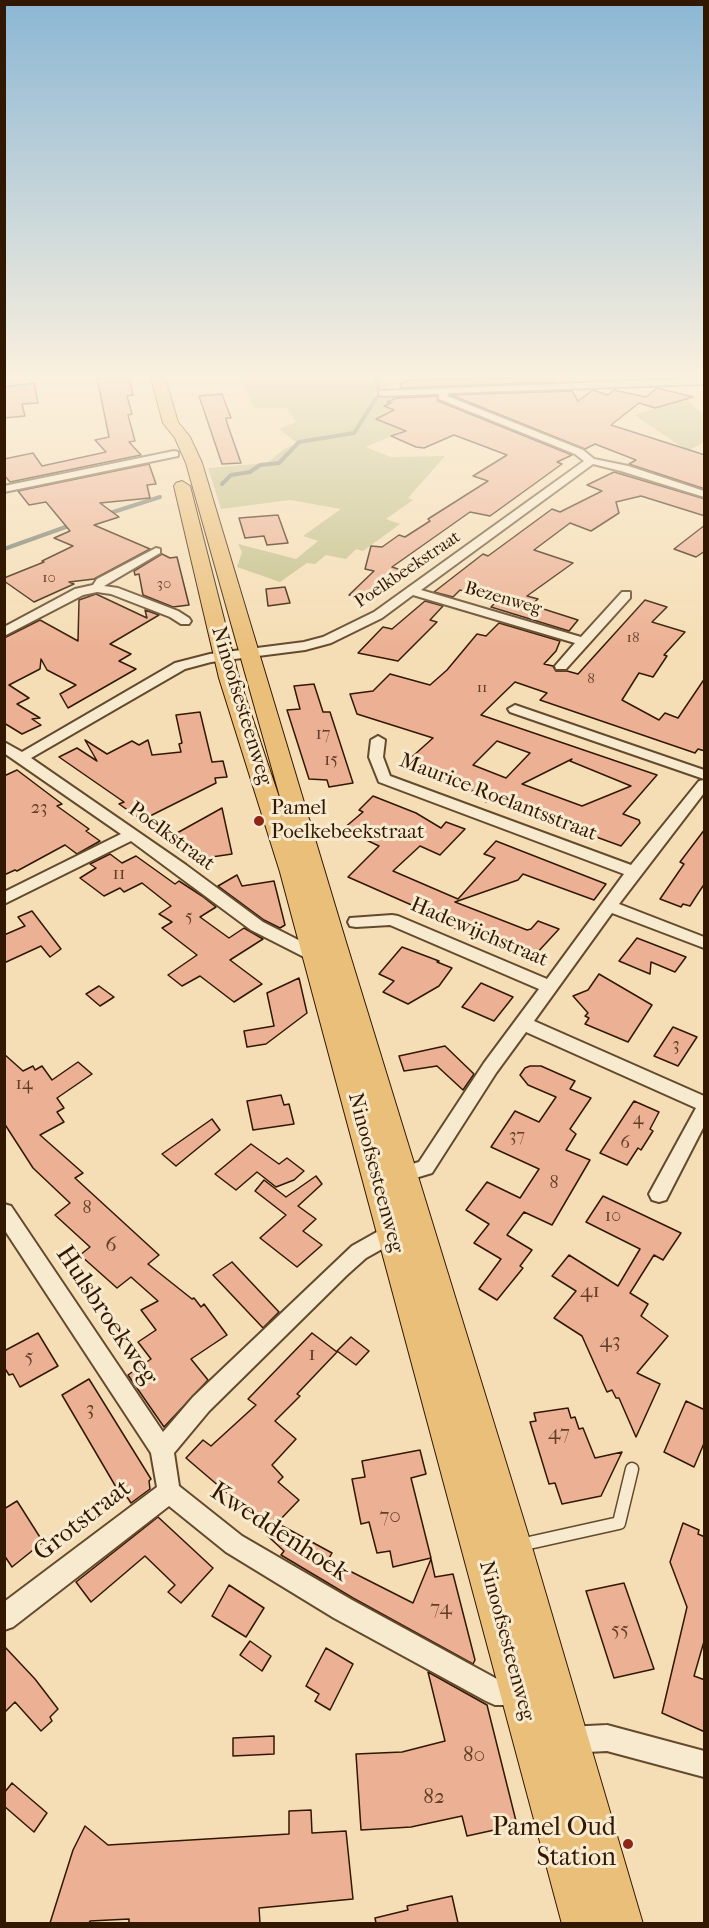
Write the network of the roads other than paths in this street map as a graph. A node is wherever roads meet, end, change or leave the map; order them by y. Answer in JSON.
{"nodes":[{"id":1,"x":103,"y":468,"type":"edge"},
{"id":2,"x":179,"y":468,"type":"edge"},
{"id":3,"x":195,"y":468,"type":"edge"},
{"id":4,"x":581,"y":468,"type":"edge"},
{"id":5,"x":624,"y":468,"type":"edge"},
{"id":6,"x":4,"y":489,"type":"edge"},
{"id":7,"x":705,"y":494,"type":"edge"},
{"id":8,"x":156,"y":551,"type":"dead end"},
{"id":9,"x":97,"y":588,"type":"junction"},
{"id":10,"x":412,"y":591,"type":"junction"},
{"id":11,"x":627,"y":595,"type":"dead end"},
{"id":12,"x":184,"y":621,"type":"dead end"},
{"id":13,"x":4,"y":632,"type":"edge"},
{"id":14,"x":583,"y":641,"type":"junction"},
{"id":15,"x":236,"y":656,"type":"junction"},
{"id":16,"x":561,"y":666,"type":"dead end"},
{"id":17,"x":515,"y":709,"type":"dead end"},
{"id":18,"x":378,"y":740,"type":"dead end"},
{"id":19,"x":4,"y":746,"type":"edge"},
{"id":20,"x":22,"y":758,"type":"junction"},
{"id":21,"x":705,"y":775,"type":"edge"},
{"id":22,"x":705,"y":784,"type":"edge"},
{"id":23,"x":132,"y":835,"type":"junction"},
{"id":24,"x":634,"y":872,"type":"junction"},
{"id":25,"x":4,"y":899,"type":"edge"},
{"id":26,"x":609,"y":906,"type":"junction"},
{"id":27,"x":356,"y":922,"type":"dead end"},
{"id":28,"x":705,"y":943,"type":"edge"},
{"id":29,"x":316,"y":956,"type":"junction"},
{"id":30,"x":550,"y":987,"type":"junction"},
{"id":31,"x":522,"y":1023,"type":"junction"},
{"id":32,"x":705,"y":1104,"type":"edge"},
{"id":33,"x":705,"y":1110,"type":"edge"},
{"id":34,"x":402,"y":1174,"type":"junction"},
{"id":35,"x":659,"y":1194,"type":"dead end"},
{"id":36,"x":4,"y":1212,"type":"edge"},
{"id":37,"x":391,"y":1234,"type":"junction"},
{"id":38,"x":162,"y":1450,"type":"junction"},
{"id":39,"x":632,"y":1469,"type":"dead end"},
{"id":40,"x":169,"y":1492,"type":"junction"},
{"id":41,"x":513,"y":1547,"type":"junction"},
{"id":42,"x":4,"y":1618,"type":"edge"},
{"id":43,"x":520,"y":1692,"type":"junction"},
{"id":44,"x":568,"y":1740,"type":"junction"},
{"id":45,"x":705,"y":1764,"type":"edge"},
{"id":46,"x":584,"y":1923,"type":"edge"},
{"id":47,"x":621,"y":1923,"type":"edge"}],
"edges":[{"from":1,"to":6,"type":"street"},
{"from":2,"to":15,"type":"main road","name":"Ninoofsesteenweg"},
{"from":3,"to":15,"type":"main road","name":"Ninoofsesteenweg"},
{"from":4,"to":10,"type":"street","name":"Poelkbeekstraat"},
{"from":5,"to":7,"type":"street"},
{"from":8,"to":9,"type":"street"},
{"from":9,"to":12,"type":"street"},
{"from":9,"to":13,"type":"street"},
{"from":10,"to":14,"type":"street","name":"Bezenweg"},
{"from":10,"to":15,"type":"street","name":"Poelkbeekstraat"},
{"from":11,"to":14,"type":"street"},
{"from":14,"to":16,"type":"street"},
{"from":15,"to":20,"type":"street","name":"Poelkbeekstraat"},
{"from":15,"to":29,"type":"main road","name":"Ninoofsesteenweg"},
{"from":15,"to":34,"type":"main road","name":"Ninoofsesteenweg"},
{"from":17,"to":21,"type":"street"},
{"from":18,"to":24,"type":"street","name":"Maurice Roelantsstraat"},
{"from":19,"to":20,"type":"street","name":"Poelkstraat"},
{"from":20,"to":23,"type":"street","name":"Poelkstraat"},
{"from":22,"to":24,"type":"street","name":"Ninoofsesteenweg"},
{"from":23,"to":25,"type":"street"},
{"from":23,"to":29,"type":"street","name":"Poelkstraat"},
{"from":24,"to":26,"type":"street","name":"Ninoofsesteenweg"},
{"from":26,"to":28,"type":"street"},
{"from":26,"to":30,"type":"street","name":"Ninoofsesteenweg"},
{"from":27,"to":30,"type":"street","name":"Hadewijchstraat"},
{"from":29,"to":37,"type":"main road","name":"Ninoofsesteenweg"},
{"from":30,"to":31,"type":"street","name":"Ninoofsesteenweg"},
{"from":31,"to":32,"type":"street"},
{"from":31,"to":34,"type":"street","name":"Ninoofsesteenweg"},
{"from":33,"to":35,"type":"street"},
{"from":34,"to":41,"type":"main road","name":"Ninoofsesteenweg"},
{"from":36,"to":38,"type":"street","name":"Hulsbroekweg"},
{"from":37,"to":38,"type":"street"},
{"from":37,"to":43,"type":"main road","name":"Ninoofsesteenweg"},
{"from":38,"to":40,"type":"street"},
{"from":39,"to":41,"type":"lane"},
{"from":40,"to":42,"type":"street","name":"Grotstraat"},
{"from":40,"to":43,"type":"street","name":"Kweddenhoek"},
{"from":41,"to":44,"type":"main road","name":"Ninoofsesteenweg"},
{"from":43,"to":46,"type":"main road","name":"Ninoofsesteenweg"},
{"from":44,"to":45,"type":"street"},
{"from":44,"to":47,"type":"main road","name":"Ninoofsesteenweg"}]}
